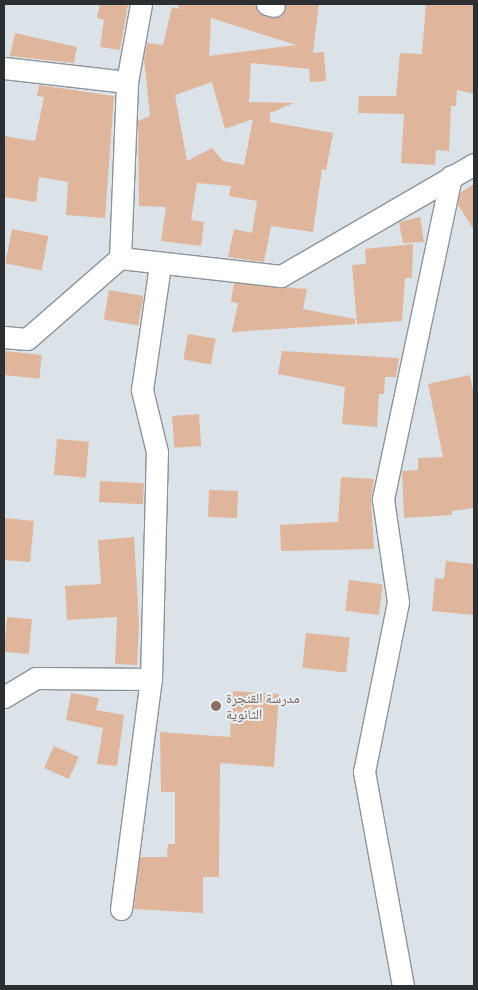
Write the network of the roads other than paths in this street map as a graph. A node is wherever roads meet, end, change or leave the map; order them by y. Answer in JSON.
{"nodes":[{"id":1,"x":141,"y":4,"type":"edge"},
{"id":2,"x":4,"y":68,"type":"edge"},
{"id":3,"x":127,"y":82,"type":"junction"},
{"id":4,"x":474,"y":164,"type":"edge"},
{"id":5,"x":451,"y":176,"type":"junction"},
{"id":6,"x":120,"y":258,"type":"junction"},
{"id":7,"x":160,"y":265,"type":"junction"},
{"id":8,"x":4,"y":337,"type":"edge"},
{"id":9,"x":151,"y":679,"type":"junction"},
{"id":10,"x":4,"y":697,"type":"edge"},
{"id":11,"x":121,"y":909,"type":"dead end"},
{"id":12,"x":403,"y":986,"type":"edge"}],
"edges":[{"from":1,"to":3,"type":"street"},
{"from":2,"to":3,"type":"street"},
{"from":3,"to":6,"type":"street"},
{"from":4,"to":5,"type":"street"},
{"from":5,"to":7,"type":"street"},
{"from":5,"to":12,"type":"street"},
{"from":6,"to":7,"type":"street"},
{"from":6,"to":8,"type":"street"},
{"from":7,"to":9,"type":"street"},
{"from":9,"to":10,"type":"street"},
{"from":9,"to":11,"type":"street"}]}
